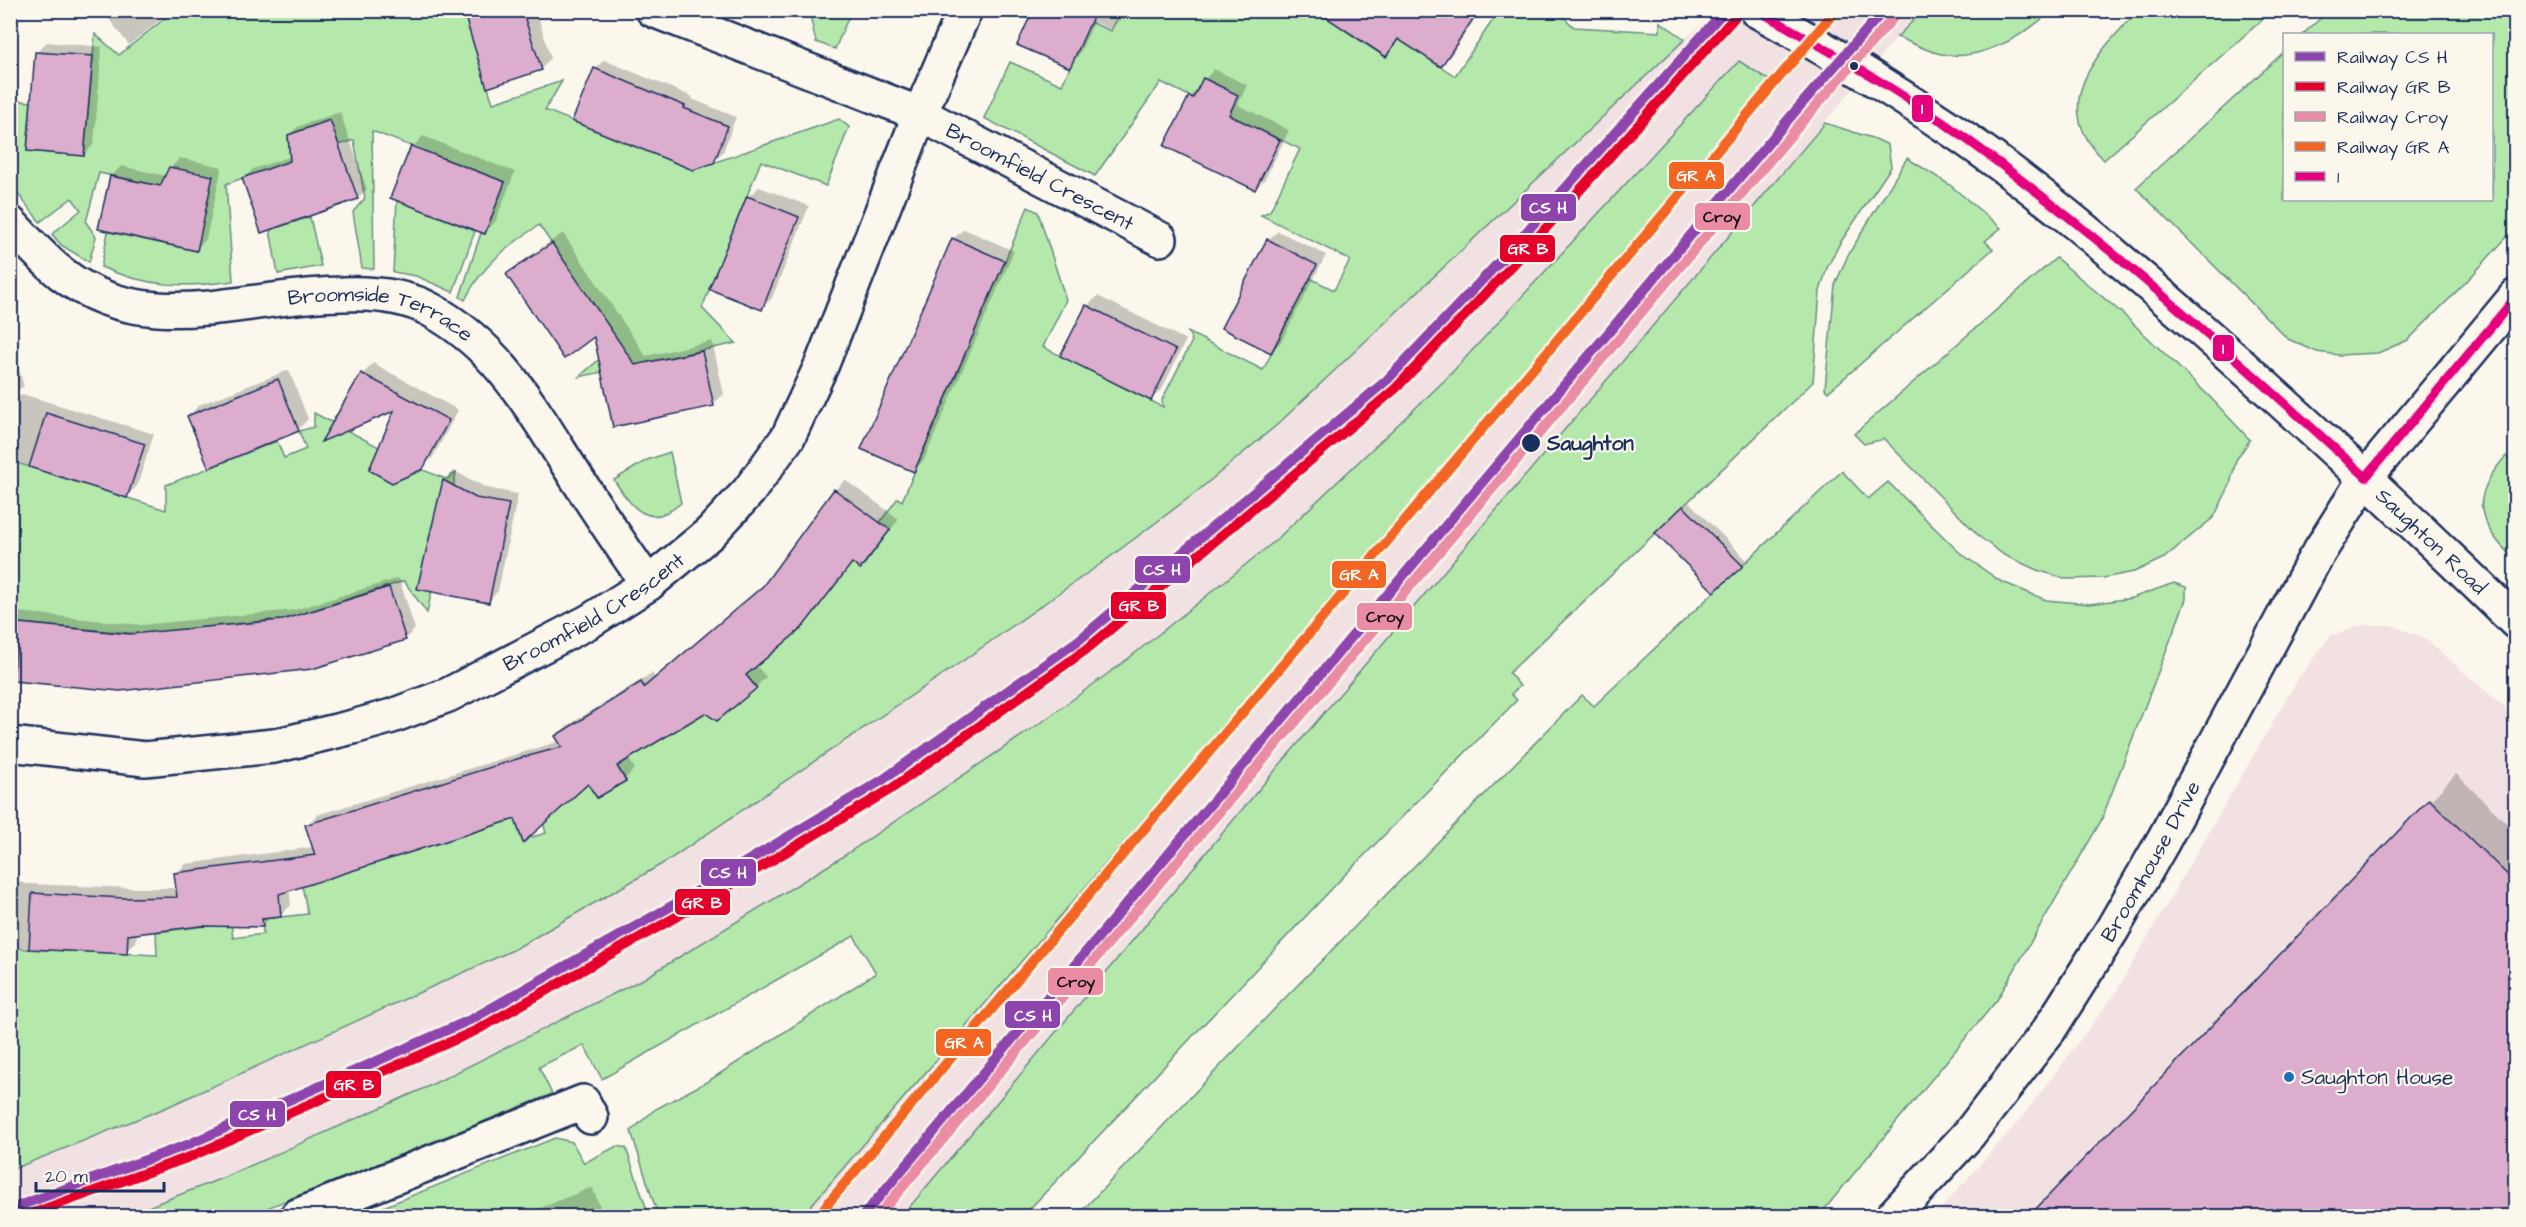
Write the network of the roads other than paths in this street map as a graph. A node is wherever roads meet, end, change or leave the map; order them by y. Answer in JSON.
{"nodes":[{"id":1,"x":653,"y":10,"type":"edge"},
{"id":2,"x":965,"y":10,"type":"edge"},
{"id":3,"x":1756,"y":10,"type":"edge"},
{"id":4,"x":920,"y":114,"type":"junction"},
{"id":5,"x":10,"y":224,"type":"edge"},
{"id":6,"x":1160,"y":239,"type":"dead end"},
{"id":7,"x":2516,"y":296,"type":"edge"},
{"id":8,"x":2366,"y":477,"type":"junction"},
{"id":9,"x":648,"y":584,"type":"junction"},
{"id":10,"x":2516,"y":622,"type":"edge"},
{"id":11,"x":10,"y":744,"type":"edge"},
{"id":12,"x":583,"y":1101,"type":"dead end"},
{"id":13,"x":297,"y":1216,"type":"edge"},
{"id":14,"x":1893,"y":1216,"type":"edge"}],
"edges":[{"from":1,"to":4,"type":"street","name":"Broomfield Crescent"},
{"from":2,"to":4,"type":"street","name":"Broomfield Crescent"},
{"from":3,"to":8,"type":"street","name":"Saughton Road"},
{"from":4,"to":6,"type":"street","name":"Broomfield Crescent"},
{"from":4,"to":9,"type":"street","name":"Broomfield Crescent"},
{"from":5,"to":9,"type":"street","name":"Broomside Terrace"},
{"from":7,"to":8,"type":"street","name":"Broomhouse Drive"},
{"from":8,"to":10,"type":"street","name":"Saughton Road"},
{"from":8,"to":14,"type":"street","name":"Broomhouse Drive"},
{"from":9,"to":11,"type":"street","name":"Broomfield Crescent"},
{"from":12,"to":13,"type":"street"}]}
